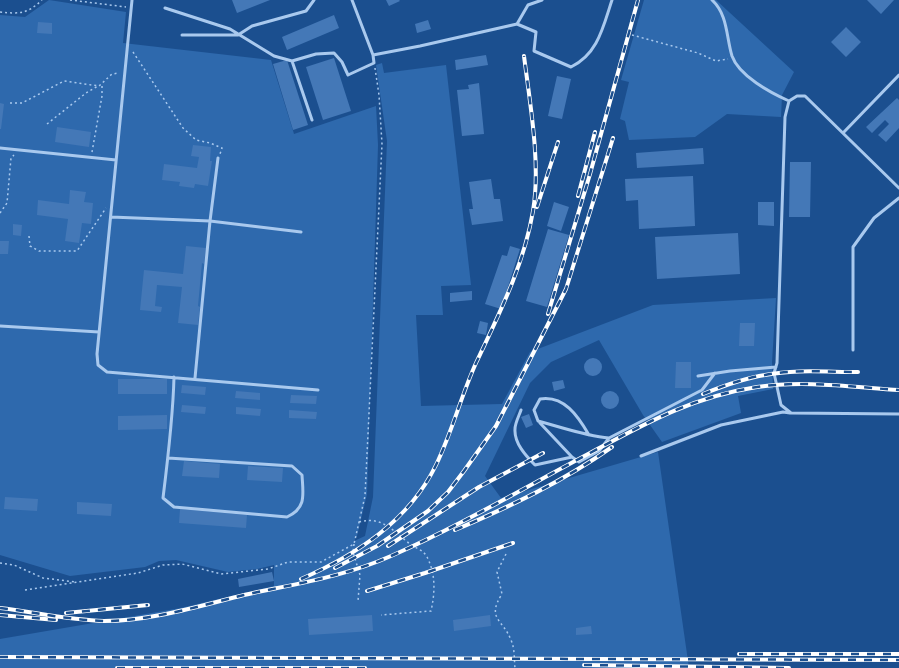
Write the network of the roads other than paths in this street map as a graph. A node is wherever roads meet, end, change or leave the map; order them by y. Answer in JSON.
{"nodes":[{"id":1,"x":132,"y":0,"type":"edge"},
{"id":2,"x":314,"y":0,"type":"edge"},
{"id":3,"x":352,"y":0,"type":"edge"},
{"id":4,"x":542,"y":0,"type":"edge"},
{"id":5,"x":612,"y":0,"type":"edge"},
{"id":6,"x":712,"y":0,"type":"edge"},
{"id":7,"x":165,"y":8,"type":"dead end"},
{"id":8,"x":517,"y":24,"type":"junction"},
{"id":9,"x":182,"y":35,"type":"dead end"},
{"id":10,"x":238,"y":35,"type":"junction"},
{"id":11,"x":373,"y":54,"type":"junction"},
{"id":12,"x":292,"y":61,"type":"junction"},
{"id":13,"x":899,"y":75,"type":"edge"},
{"id":14,"x":789,"y":101,"type":"junction"},
{"id":15,"x":312,"y":120,"type":"dead end"},
{"id":16,"x":843,"y":133,"type":"junction"},
{"id":17,"x":0,"y":148,"type":"edge"},
{"id":18,"x":218,"y":158,"type":"road end"},
{"id":19,"x":116,"y":160,"type":"junction"},
{"id":20,"x":899,"y":188,"type":"edge"},
{"id":21,"x":899,"y":198,"type":"edge"},
{"id":22,"x":111,"y":217,"type":"junction"},
{"id":23,"x":210,"y":221,"type":"junction"},
{"id":24,"x":302,"y":232,"type":"dead end"},
{"id":25,"x":0,"y":326,"type":"edge"},
{"id":26,"x":99,"y":332,"type":"junction"},
{"id":27,"x":852,"y":350,"type":"dead end"},
{"id":28,"x":776,"y":367,"type":"junction"},
{"id":29,"x":715,"y":373,"type":"junction"},
{"id":30,"x":698,"y":376,"type":"dead end"},
{"id":31,"x":174,"y":377,"type":"junction"},
{"id":32,"x":196,"y":378,"type":"junction"},
{"id":33,"x":318,"y":390,"type":"dead end"},
{"id":34,"x":521,"y":410,"type":"dead end"},
{"id":35,"x":791,"y":413,"type":"junction"},
{"id":36,"x":899,"y":414,"type":"edge"},
{"id":37,"x":538,"y":421,"type":"junction"},
{"id":38,"x":589,"y":435,"type":"junction"},
{"id":39,"x":609,"y":438,"type":"junction"},
{"id":40,"x":641,"y":456,"type":"dead end"},
{"id":41,"x":572,"y":457,"type":"junction"},
{"id":42,"x":168,"y":458,"type":"junction"}],
"edges":[{"from":1,"to":19,"type":"lane"},
{"from":2,"to":10,"type":"lane"},
{"from":3,"to":11,"type":"lane"},
{"from":4,"to":8,"type":"lane"},
{"from":5,"to":8,"type":"lane"},
{"from":6,"to":14,"type":"lane"},
{"from":7,"to":10,"type":"lane"},
{"from":8,"to":11,"type":"lane"},
{"from":9,"to":10,"type":"lane"},
{"from":10,"to":12,"type":"lane"},
{"from":11,"to":12,"type":"lane"},
{"from":12,"to":15,"type":"lane"},
{"from":13,"to":16,"type":"lane"},
{"from":14,"to":16,"type":"lane"},
{"from":14,"to":28,"type":"lane"},
{"from":16,"to":20,"type":"lane"},
{"from":17,"to":19,"type":"lane"},
{"from":18,"to":23,"type":"lane"},
{"from":19,"to":22,"type":"lane"},
{"from":21,"to":27,"type":"lane"},
{"from":22,"to":23,"type":"lane"},
{"from":22,"to":26,"type":"lane"},
{"from":23,"to":24,"type":"lane"},
{"from":23,"to":32,"type":"lane"},
{"from":25,"to":26,"type":"lane"},
{"from":26,"to":31,"type":"lane"},
{"from":28,"to":29,"type":"lane"},
{"from":28,"to":35,"type":"lane"},
{"from":29,"to":30,"type":"lane"},
{"from":29,"to":39,"type":"lane"},
{"from":31,"to":32,"type":"lane"},
{"from":31,"to":42,"type":"lane"},
{"from":32,"to":33,"type":"lane"},
{"from":34,"to":41,"type":"lane"},
{"from":35,"to":36,"type":"lane"},
{"from":35,"to":40,"type":"lane"},
{"from":37,"to":38,"type":"lane"},
{"from":37,"to":38,"type":"lane"},
{"from":37,"to":41,"type":"lane"},
{"from":38,"to":39,"type":"lane"},
{"from":39,"to":41,"type":"lane"},
{"from":42,"to":42,"type":"lane"}]}
